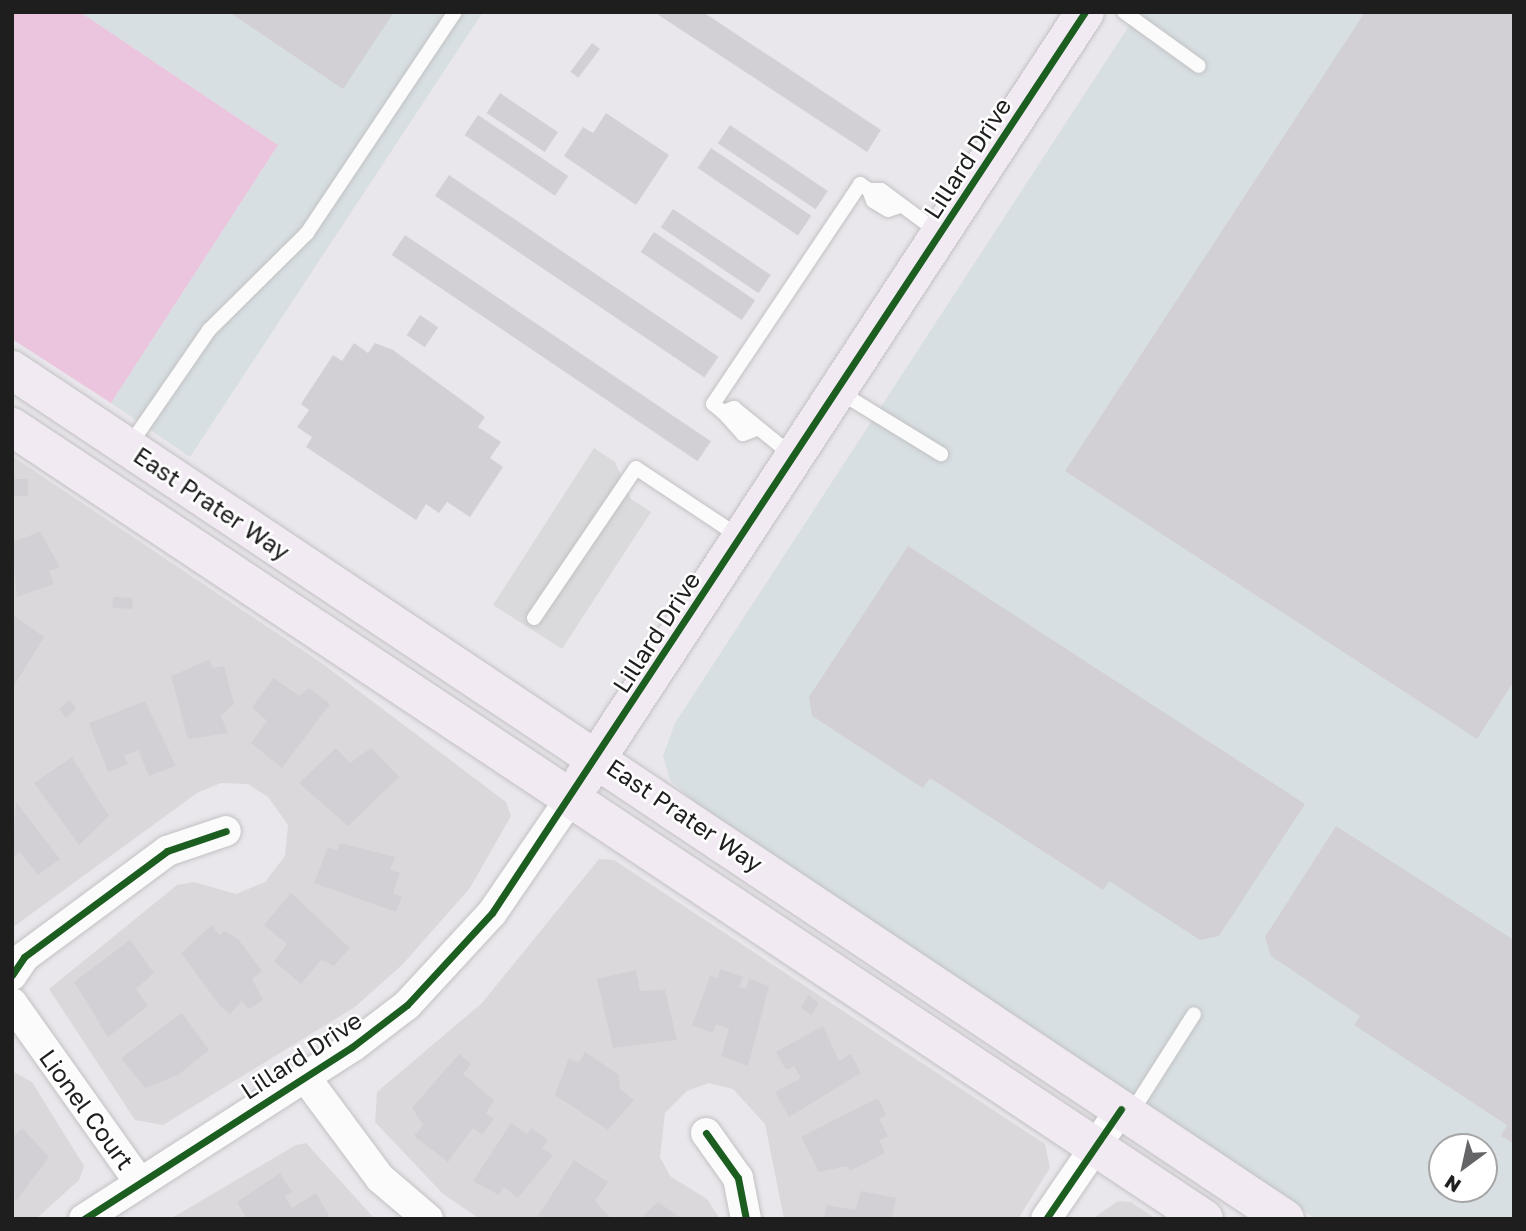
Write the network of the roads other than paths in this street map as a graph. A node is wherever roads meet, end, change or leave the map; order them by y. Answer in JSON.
{"nodes":[{"id":1,"x":455,"y":12,"type":"edge"},
{"id":2,"x":1085,"y":12,"type":"edge"},
{"id":3,"x":1124,"y":12,"type":"edge"},
{"id":4,"x":1199,"y":66,"type":"dead end"},
{"id":5,"x":940,"y":234,"type":"junction"},
{"id":6,"x":12,"y":370,"type":"edge"},
{"id":7,"x":837,"y":390,"type":"junction"},
{"id":8,"x":12,"y":427,"type":"edge"},
{"id":9,"x":128,"y":447,"type":"junction"},
{"id":10,"x":941,"y":454,"type":"dead end"},
{"id":11,"x":794,"y":457,"type":"junction"},
{"id":12,"x":741,"y":538,"type":"junction"},
{"id":13,"x":534,"y":618,"type":"dead end"},
{"id":14,"x":598,"y":758,"type":"junction"},
{"id":15,"x":569,"y":799,"type":"junction"},
{"id":16,"x":226,"y":831,"type":"dead end"},
{"id":17,"x":12,"y":975,"type":"edge"},
{"id":18,"x":12,"y":1003,"type":"edge"},
{"id":19,"x":1194,"y":1014,"type":"dead end"},
{"id":20,"x":305,"y":1077,"type":"junction"},
{"id":21,"x":1125,"y":1112,"type":"junction"},
{"id":22,"x":706,"y":1133,"type":"dead end"},
{"id":23,"x":1095,"y":1146,"type":"junction"},
{"id":24,"x":138,"y":1180,"type":"junction"},
{"id":25,"x":84,"y":1219,"type":"edge"},
{"id":26,"x":428,"y":1219,"type":"edge"},
{"id":27,"x":747,"y":1219,"type":"edge"},
{"id":28,"x":1046,"y":1219,"type":"edge"},
{"id":29,"x":1204,"y":1219,"type":"edge"},
{"id":30,"x":1285,"y":1219,"type":"edge"}],
"edges":[{"from":1,"to":9,"type":"lane"},
{"from":2,"to":5,"type":"main road","name":"Lillard Drive"},
{"from":3,"to":4,"type":"lane"},
{"from":5,"to":7,"type":"main road","name":"Lillard Drive"},
{"from":5,"to":11,"type":"lane"},
{"from":6,"to":9,"type":"main road","name":"East Prater Way"},
{"from":7,"to":10,"type":"lane"},
{"from":7,"to":11,"type":"main road","name":"Lillard Drive"},
{"from":8,"to":15,"type":"main road","name":"East Prater Way"},
{"from":9,"to":14,"type":"main road","name":"East Prater Way"},
{"from":11,"to":12,"type":"main road","name":"Lillard Drive"},
{"from":12,"to":13,"type":"lane"},
{"from":12,"to":14,"type":"main road","name":"Lillard Drive"},
{"from":14,"to":15,"type":"main road","name":"Lillard Drive"},
{"from":14,"to":21,"type":"main road","name":"East Prater Way"},
{"from":15,"to":20,"type":"street","name":"Lillard Drive"},
{"from":15,"to":23,"type":"main road","name":"East Prater Way"},
{"from":16,"to":17,"type":"street"},
{"from":18,"to":24,"type":"street","name":"Lionel Court"},
{"from":19,"to":21,"type":"lane"},
{"from":20,"to":24,"type":"street","name":"Lillard Drive"},
{"from":20,"to":26,"type":"street"},
{"from":21,"to":23,"type":"street"},
{"from":21,"to":30,"type":"main road","name":"East Prater Way"},
{"from":22,"to":27,"type":"street"},
{"from":23,"to":28,"type":"street"},
{"from":23,"to":29,"type":"main road","name":"East Prater Way"},
{"from":24,"to":25,"type":"street","name":"Lillard Drive"}]}
